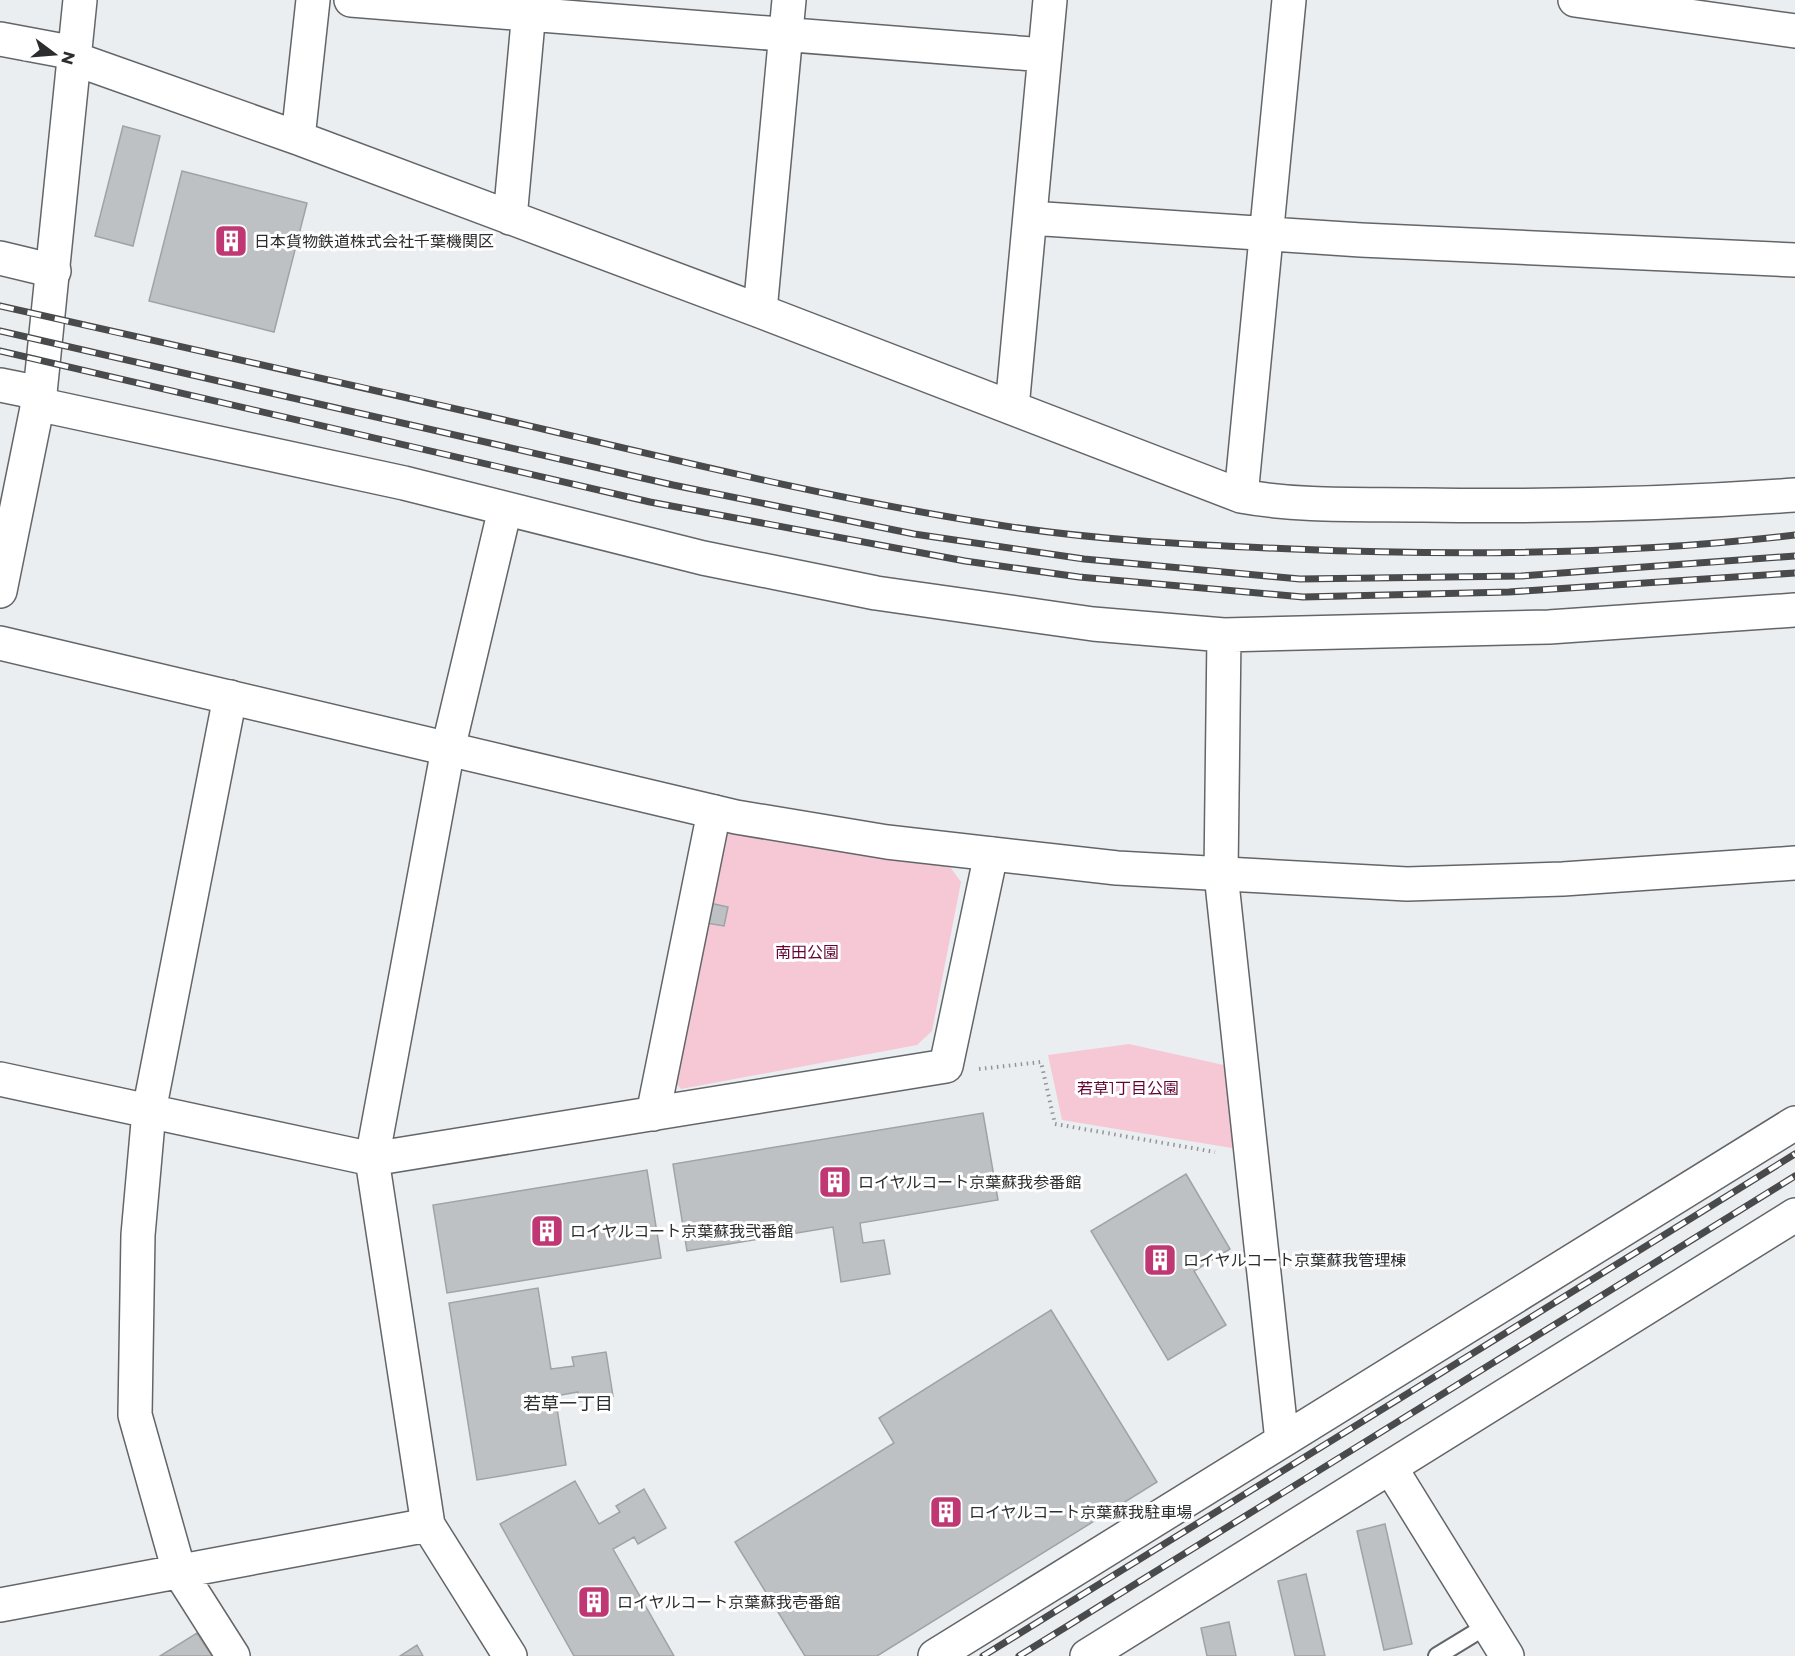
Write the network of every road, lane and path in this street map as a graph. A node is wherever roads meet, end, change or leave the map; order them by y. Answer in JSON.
{"nodes":[{"id":1,"x":80,"y":0,"type":"edge"},
{"id":2,"x":313,"y":0,"type":"edge"},
{"id":3,"x":351,"y":0,"type":"edge"},
{"id":4,"x":789,"y":0,"type":"edge"},
{"id":5,"x":1050,"y":0,"type":"edge"},
{"id":6,"x":1289,"y":0,"type":"edge"},
{"id":7,"x":1575,"y":0,"type":"edge"},
{"id":8,"x":529,"y":7,"type":"edge"},
{"id":9,"x":1795,"y":32,"type":"edge"},
{"id":10,"x":786,"y":34,"type":"junction"},
{"id":11,"x":0,"y":39,"type":"edge"},
{"id":12,"x":1045,"y":55,"type":"junction"},
{"id":13,"x":75,"y":56,"type":"junction"},
{"id":14,"x":298,"y":138,"type":"junction"},
{"id":15,"x":510,"y":218,"type":"junction"},
{"id":16,"x":1030,"y":218,"type":"junction"},
{"id":17,"x":1265,"y":234,"type":"junction"},
{"id":18,"x":0,"y":258,"type":"edge"},
{"id":19,"x":1795,"y":260,"type":"edge"},
{"id":20,"x":54,"y":271,"type":"junction"},
{"id":21,"x":760,"y":311,"type":"junction"},
{"id":22,"x":0,"y":385,"type":"edge"},
{"id":23,"x":39,"y":399,"type":"junction"},
{"id":24,"x":1012,"y":408,"type":"junction"},
{"id":25,"x":1795,"y":495,"type":"edge"},
{"id":26,"x":1241,"y":496,"type":"junction"},
{"id":27,"x":505,"y":508,"type":"junction"},
{"id":28,"x":0,"y":591,"type":"edge"},
{"id":29,"x":1795,"y":610,"type":"edge"},
{"id":30,"x":1224,"y":635,"type":"junction"},
{"id":31,"x":0,"y":643,"type":"edge"},
{"id":32,"x":230,"y":697,"type":"junction"},
{"id":33,"x":448,"y":749,"type":"junction"},
{"id":34,"x":714,"y":812,"type":"junction"},
{"id":35,"x":991,"y":854,"type":"junction"},
{"id":36,"x":1795,"y":863,"type":"edge"},
{"id":37,"x":1221,"y":874,"type":"junction"},
{"id":38,"x":946,"y":1066,"type":"junction"},
{"id":39,"x":0,"y":1079,"type":"edge"},
{"id":40,"x":149,"y":1111,"type":"junction"},
{"id":41,"x":653,"y":1114,"type":"junction"},
{"id":42,"x":1795,"y":1123,"type":"edge"},
{"id":43,"x":1252,"y":1158,"type":"junction"},
{"id":44,"x":372,"y":1159,"type":"junction"},
{"id":45,"x":1795,"y":1215,"type":"edge"},
{"id":46,"x":1282,"y":1441,"type":"junction"},
{"id":47,"x":1390,"y":1467,"type":"junction"},
{"id":48,"x":428,"y":1525,"type":"junction"},
{"id":49,"x":179,"y":1571,"type":"junction"},
{"id":50,"x":0,"y":1605,"type":"edge"},
{"id":51,"x":1488,"y":1625,"type":"junction"},
{"id":52,"x":1095,"y":1654,"type":"edge"},
{"id":53,"x":233,"y":1656,"type":"edge"},
{"id":54,"x":510,"y":1656,"type":"edge"},
{"id":55,"x":935,"y":1656,"type":"edge"},
{"id":56,"x":1437,"y":1656,"type":"edge"},
{"id":57,"x":1506,"y":1656,"type":"edge"}],
"edges":[{"from":1,"to":13,"type":"street"},
{"from":2,"to":14,"type":"street"},
{"from":3,"to":8,"type":"street"},
{"from":4,"to":10,"type":"street"},
{"from":5,"to":12,"type":"street"},
{"from":6,"to":17,"type":"street"},
{"from":7,"to":9,"type":"street"},
{"from":8,"to":10,"type":"street"},
{"from":8,"to":15,"type":"street"},
{"from":10,"to":12,"type":"street"},
{"from":10,"to":21,"type":"street"},
{"from":11,"to":13,"type":"street"},
{"from":12,"to":16,"type":"street"},
{"from":13,"to":14,"type":"street"},
{"from":13,"to":20,"type":"street"},
{"from":14,"to":15,"type":"street"},
{"from":15,"to":21,"type":"street"},
{"from":16,"to":17,"type":"street"},
{"from":16,"to":24,"type":"street"},
{"from":17,"to":19,"type":"street"},
{"from":17,"to":26,"type":"street"},
{"from":18,"to":20,"type":"street"},
{"from":20,"to":23,"type":"street"},
{"from":21,"to":24,"type":"street"},
{"from":22,"to":23,"type":"street"},
{"from":23,"to":27,"type":"street"},
{"from":23,"to":28,"type":"street"},
{"from":24,"to":26,"type":"street"},
{"from":25,"to":26,"type":"street"},
{"from":27,"to":30,"type":"street"},
{"from":27,"to":33,"type":"street"},
{"from":29,"to":30,"type":"street"},
{"from":30,"to":37,"type":"street"},
{"from":31,"to":32,"type":"street"},
{"from":32,"to":33,"type":"street"},
{"from":32,"to":40,"type":"street"},
{"from":33,"to":34,"type":"street"},
{"from":33,"to":44,"type":"street"},
{"from":34,"to":35,"type":"street"},
{"from":34,"to":41,"type":"street"},
{"from":35,"to":37,"type":"street"},
{"from":35,"to":38,"type":"street"},
{"from":36,"to":37,"type":"street"},
{"from":37,"to":43,"type":"street"},
{"from":38,"to":41,"type":"street"},
{"from":38,"to":43,"type":"path"},
{"from":39,"to":40,"type":"street"},
{"from":40,"to":44,"type":"street"},
{"from":40,"to":49,"type":"street"},
{"from":41,"to":44,"type":"street"},
{"from":42,"to":46,"type":"street"},
{"from":43,"to":46,"type":"street"},
{"from":44,"to":48,"type":"street"},
{"from":45,"to":47,"type":"street"},
{"from":46,"to":55,"type":"street"},
{"from":47,"to":51,"type":"street"},
{"from":47,"to":52,"type":"street"},
{"from":48,"to":49,"type":"street"},
{"from":48,"to":54,"type":"street"},
{"from":49,"to":50,"type":"street"},
{"from":49,"to":53,"type":"street"},
{"from":51,"to":56,"type":"lane"},
{"from":51,"to":57,"type":"street"}]}
